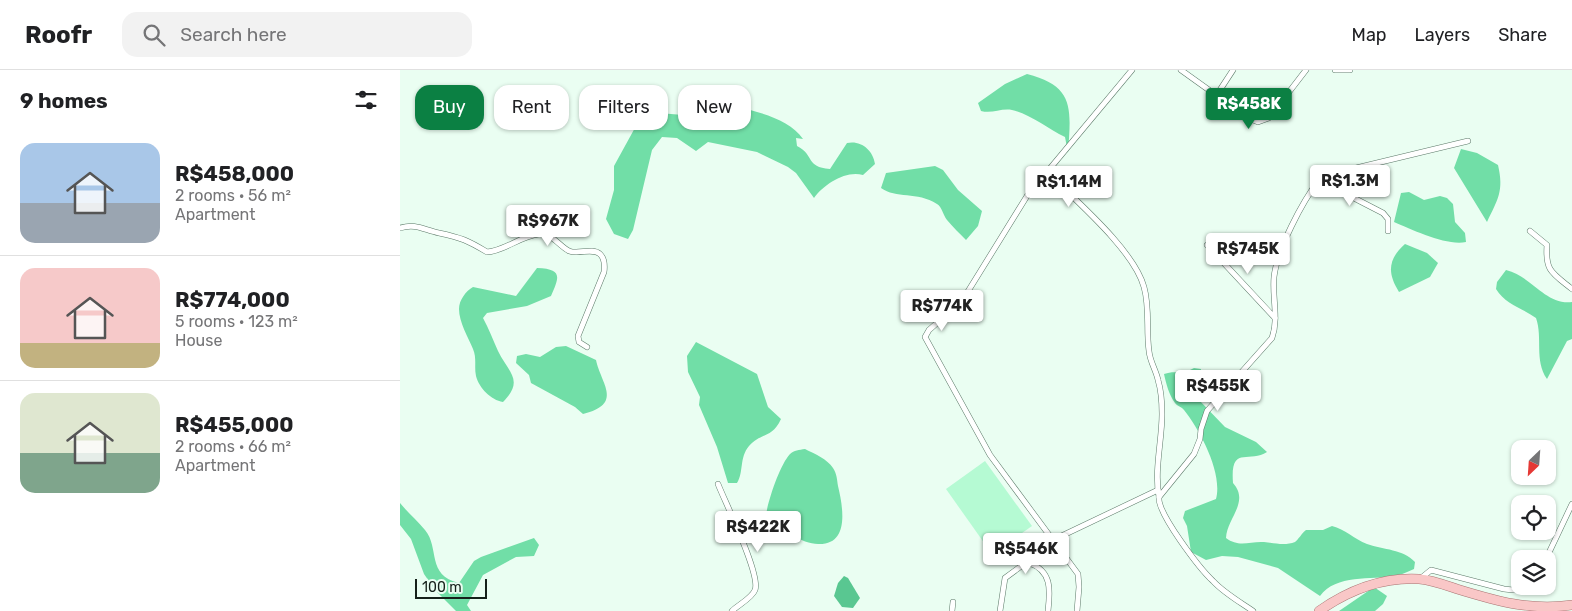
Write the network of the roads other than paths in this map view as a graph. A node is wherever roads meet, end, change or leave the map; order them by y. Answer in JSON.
{"nodes":[{"id":1,"x":1132,"y":70,"type":"edge"},
{"id":2,"x":1181,"y":70,"type":"edge"},
{"id":3,"x":1233,"y":70,"type":"edge"},
{"id":4,"x":1306,"y":70,"type":"edge"},
{"id":5,"x":1335,"y":70,"type":"edge"},
{"id":6,"x":1350,"y":70,"type":"edge"},
{"id":7,"x":1216,"y":96,"type":"junction"},
{"id":8,"x":1468,"y":141,"type":"dead end"},
{"id":9,"x":1048,"y":172,"type":"junction"},
{"id":10,"x":1319,"y":180,"type":"junction"},
{"id":11,"x":400,"y":228,"type":"edge"},
{"id":12,"x":1388,"y":231,"type":"dead end"},
{"id":13,"x":1530,"y":231,"type":"dead end"},
{"id":14,"x":1207,"y":245,"type":"dead end"},
{"id":15,"x":1572,"y":280,"type":"edge"},
{"id":16,"x":1570,"y":287,"type":"edge"},
{"id":17,"x":1275,"y":318,"type":"junction"},
{"id":18,"x":586,"y":347,"type":"dead end"},
{"id":19,"x":718,"y":484,"type":"dead end"},
{"id":20,"x":1158,"y":490,"type":"junction"},
{"id":21,"x":1159,"y":497,"type":"junction"},
{"id":22,"x":1572,"y":504,"type":"edge"},
{"id":23,"x":1053,"y":540,"type":"junction"},
{"id":24,"x":1550,"y":550,"type":"edge"},
{"id":25,"x":1420,"y":579,"type":"junction"},
{"id":26,"x":1511,"y":590,"type":"edge"},
{"id":27,"x":953,"y":602,"type":"dead end"},
{"id":28,"x":1572,"y":605,"type":"edge"},
{"id":29,"x":1520,"y":609,"type":"edge"},
{"id":30,"x":732,"y":611,"type":"edge"},
{"id":31,"x":952,"y":611,"type":"edge"},
{"id":32,"x":1000,"y":611,"type":"edge"},
{"id":33,"x":1048,"y":611,"type":"edge"},
{"id":34,"x":1077,"y":611,"type":"edge"},
{"id":35,"x":1253,"y":611,"type":"edge"},
{"id":36,"x":1319,"y":611,"type":"edge"}],
"edges":[{"from":1,"to":9,"type":"street"},
{"from":2,"to":7,"type":"street"},
{"from":3,"to":7,"type":"street"},
{"from":4,"to":7,"type":"street"},
{"from":5,"to":6,"type":"street"},
{"from":8,"to":10,"type":"street"},
{"from":9,"to":20,"type":"street"},
{"from":9,"to":23,"type":"street"},
{"from":10,"to":12,"type":"street"},
{"from":10,"to":17,"type":"street"},
{"from":11,"to":18,"type":"street"},
{"from":13,"to":16,"type":"street"},
{"from":14,"to":17,"type":"street"},
{"from":15,"to":16,"type":"street"},
{"from":17,"to":21,"type":"street"},
{"from":19,"to":30,"type":"street"},
{"from":20,"to":21,"type":"street"},
{"from":20,"to":23,"type":"street"},
{"from":21,"to":35,"type":"street"},
{"from":22,"to":24,"type":"street"},
{"from":23,"to":34,"type":"street"},
{"from":25,"to":26,"type":"street"},
{"from":25,"to":29,"type":"main road"},
{"from":25,"to":36,"type":"main road"},
{"from":27,"to":31,"type":"street"},
{"from":28,"to":29,"type":"main road"},
{"from":32,"to":33,"type":"street"}]}
